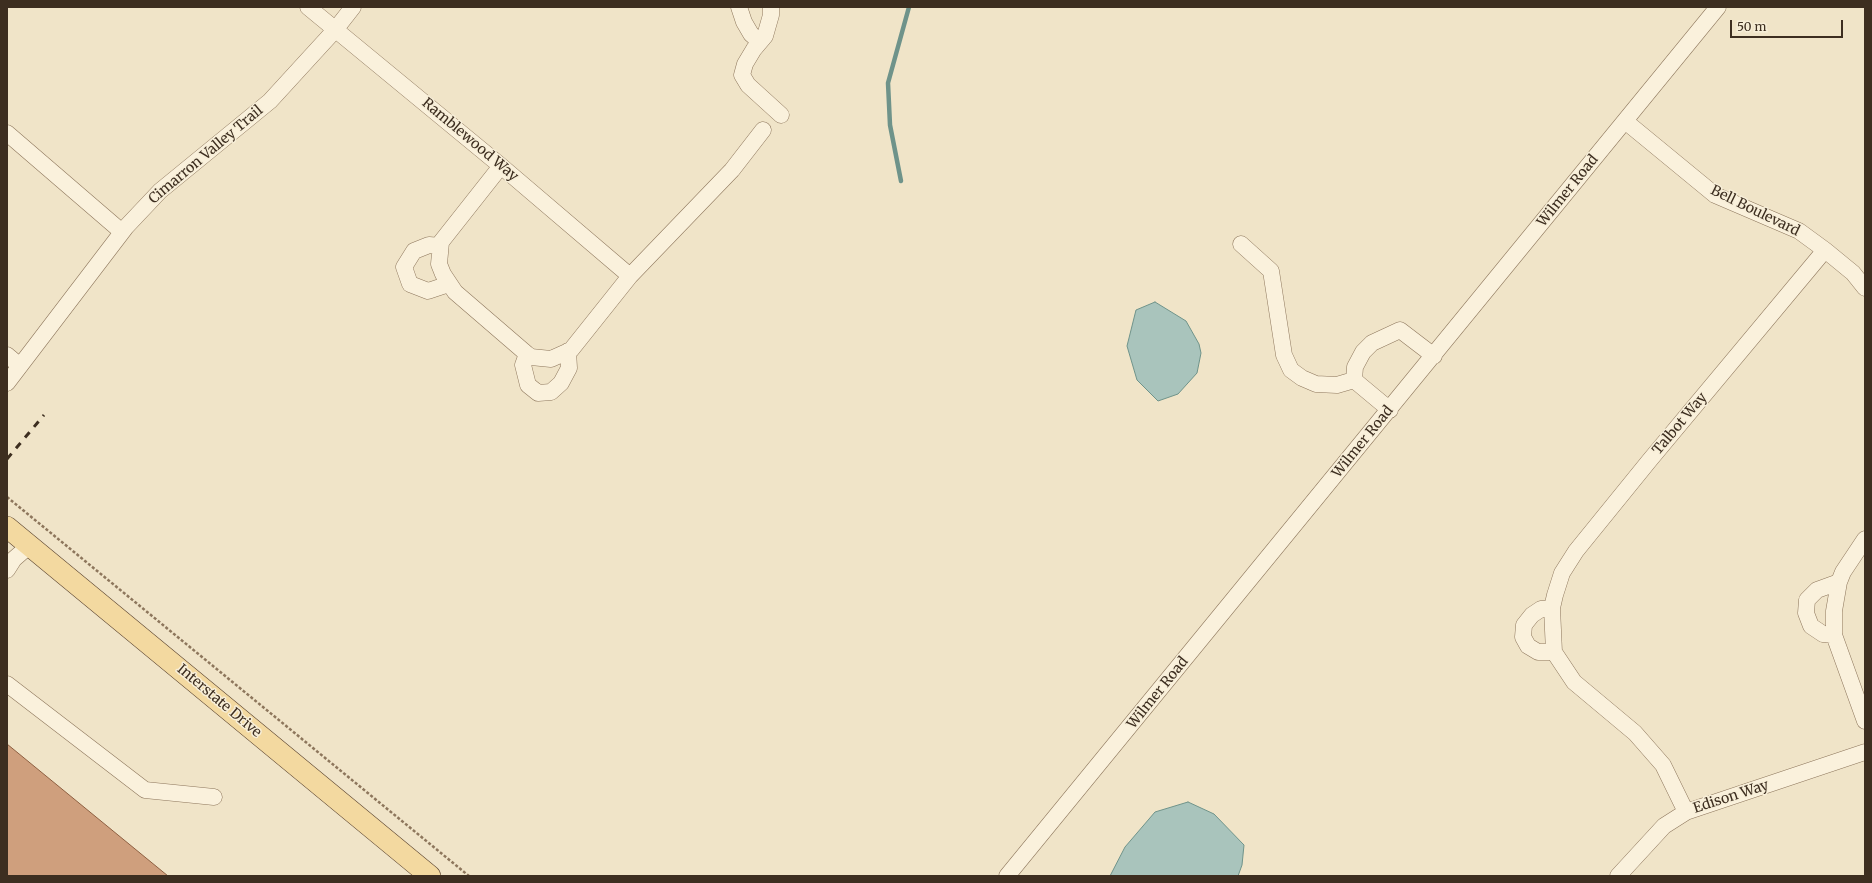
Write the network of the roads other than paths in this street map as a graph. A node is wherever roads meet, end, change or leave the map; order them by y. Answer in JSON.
{"nodes":[{"id":1,"x":308,"y":7,"type":"edge"},
{"id":2,"x":353,"y":7,"type":"edge"},
{"id":3,"x":739,"y":7,"type":"edge"},
{"id":4,"x":772,"y":7,"type":"edge"},
{"id":5,"x":1718,"y":7,"type":"edge"},
{"id":6,"x":335,"y":30,"type":"junction"},
{"id":7,"x":759,"y":41,"type":"junction"},
{"id":8,"x":781,"y":115,"type":"dead end"},
{"id":9,"x":1625,"y":121,"type":"junction"},
{"id":10,"x":763,"y":130,"type":"dead end"},
{"id":11,"x":7,"y":133,"type":"edge"},
{"id":12,"x":502,"y":166,"type":"junction"},
{"id":13,"x":122,"y":232,"type":"junction"},
{"id":14,"x":1241,"y":244,"type":"dead end"},
{"id":15,"x":440,"y":246,"type":"junction"},
{"id":16,"x":1826,"y":250,"type":"junction"},
{"id":17,"x":630,"y":276,"type":"junction"},
{"id":18,"x":449,"y":284,"type":"junction"},
{"id":19,"x":1865,"y":288,"type":"edge"},
{"id":20,"x":568,"y":351,"type":"junction"},
{"id":21,"x":527,"y":354,"type":"junction"},
{"id":22,"x":7,"y":355,"type":"edge"},
{"id":23,"x":1434,"y":356,"type":"junction"},
{"id":24,"x":20,"y":366,"type":"junction"},
{"id":25,"x":1354,"y":380,"type":"junction"},
{"id":26,"x":7,"y":383,"type":"edge"},
{"id":27,"x":1390,"y":410,"type":"junction"},
{"id":28,"x":7,"y":527,"type":"edge"},
{"id":29,"x":1865,"y":539,"type":"edge"},
{"id":30,"x":30,"y":545,"type":"junction"},
{"id":31,"x":7,"y":570,"type":"edge"},
{"id":32,"x":1839,"y":582,"type":"junction"},
{"id":33,"x":1552,"y":608,"type":"junction"},
{"id":34,"x":1834,"y":635,"type":"junction"},
{"id":35,"x":1554,"y":652,"type":"junction"},
{"id":36,"x":7,"y":684,"type":"edge"},
{"id":37,"x":1865,"y":721,"type":"edge"},
{"id":38,"x":1865,"y":752,"type":"edge"},
{"id":39,"x":214,"y":797,"type":"dead end"},
{"id":40,"x":1686,"y":812,"type":"junction"},
{"id":41,"x":430,"y":876,"type":"edge"},
{"id":42,"x":1007,"y":876,"type":"edge"},
{"id":43,"x":1618,"y":876,"type":"edge"}],
"edges":[{"from":1,"to":6,"type":"street","name":"Ramblewood Way"},
{"from":2,"to":6,"type":"street","name":"Cimarron Valley Trail"},
{"from":3,"to":7,"type":"street"},
{"from":4,"to":7,"type":"street"},
{"from":5,"to":9,"type":"street","name":"Wilmer Road"},
{"from":6,"to":12,"type":"street","name":"Ramblewood Way"},
{"from":6,"to":13,"type":"street","name":"Cimarron Valley Trail"},
{"from":7,"to":8,"type":"street"},
{"from":9,"to":16,"type":"street","name":"Bell Boulevard"},
{"from":9,"to":23,"type":"street","name":"Wilmer Road"},
{"from":10,"to":17,"type":"street"},
{"from":11,"to":13,"type":"street"},
{"from":12,"to":15,"type":"street"},
{"from":12,"to":17,"type":"street","name":"Ramblewood Way"},
{"from":13,"to":24,"type":"street","name":"Cimarron Valley Trail"},
{"from":14,"to":25,"type":"street"},
{"from":15,"to":18,"type":"street"},
{"from":15,"to":18,"type":"street"},
{"from":16,"to":19,"type":"street","name":"Bell Boulevard"},
{"from":16,"to":33,"type":"street","name":"Talbot Way"},
{"from":17,"to":20,"type":"street"},
{"from":18,"to":21,"type":"street"},
{"from":20,"to":21,"type":"street"},
{"from":20,"to":21,"type":"street"},
{"from":22,"to":24,"type":"street"},
{"from":23,"to":25,"type":"street"},
{"from":23,"to":27,"type":"street","name":"Wilmer Road"},
{"from":24,"to":26,"type":"street","name":"Cimarron Valley Trail"},
{"from":25,"to":27,"type":"street"},
{"from":27,"to":42,"type":"street","name":"Wilmer Road"},
{"from":28,"to":30,"type":"main road","name":"Interstate Drive"},
{"from":29,"to":32,"type":"street"},
{"from":30,"to":31,"type":"street"},
{"from":30,"to":41,"type":"main road","name":"Interstate Drive"},
{"from":32,"to":34,"type":"street"},
{"from":32,"to":34,"type":"street"},
{"from":33,"to":35,"type":"street","name":"Talbot Way"},
{"from":33,"to":35,"type":"street"},
{"from":34,"to":37,"type":"street"},
{"from":35,"to":40,"type":"street"},
{"from":36,"to":39,"type":"street"},
{"from":38,"to":40,"type":"street","name":"Edison Way"},
{"from":40,"to":43,"type":"street","name":"Edison Way"}]}
